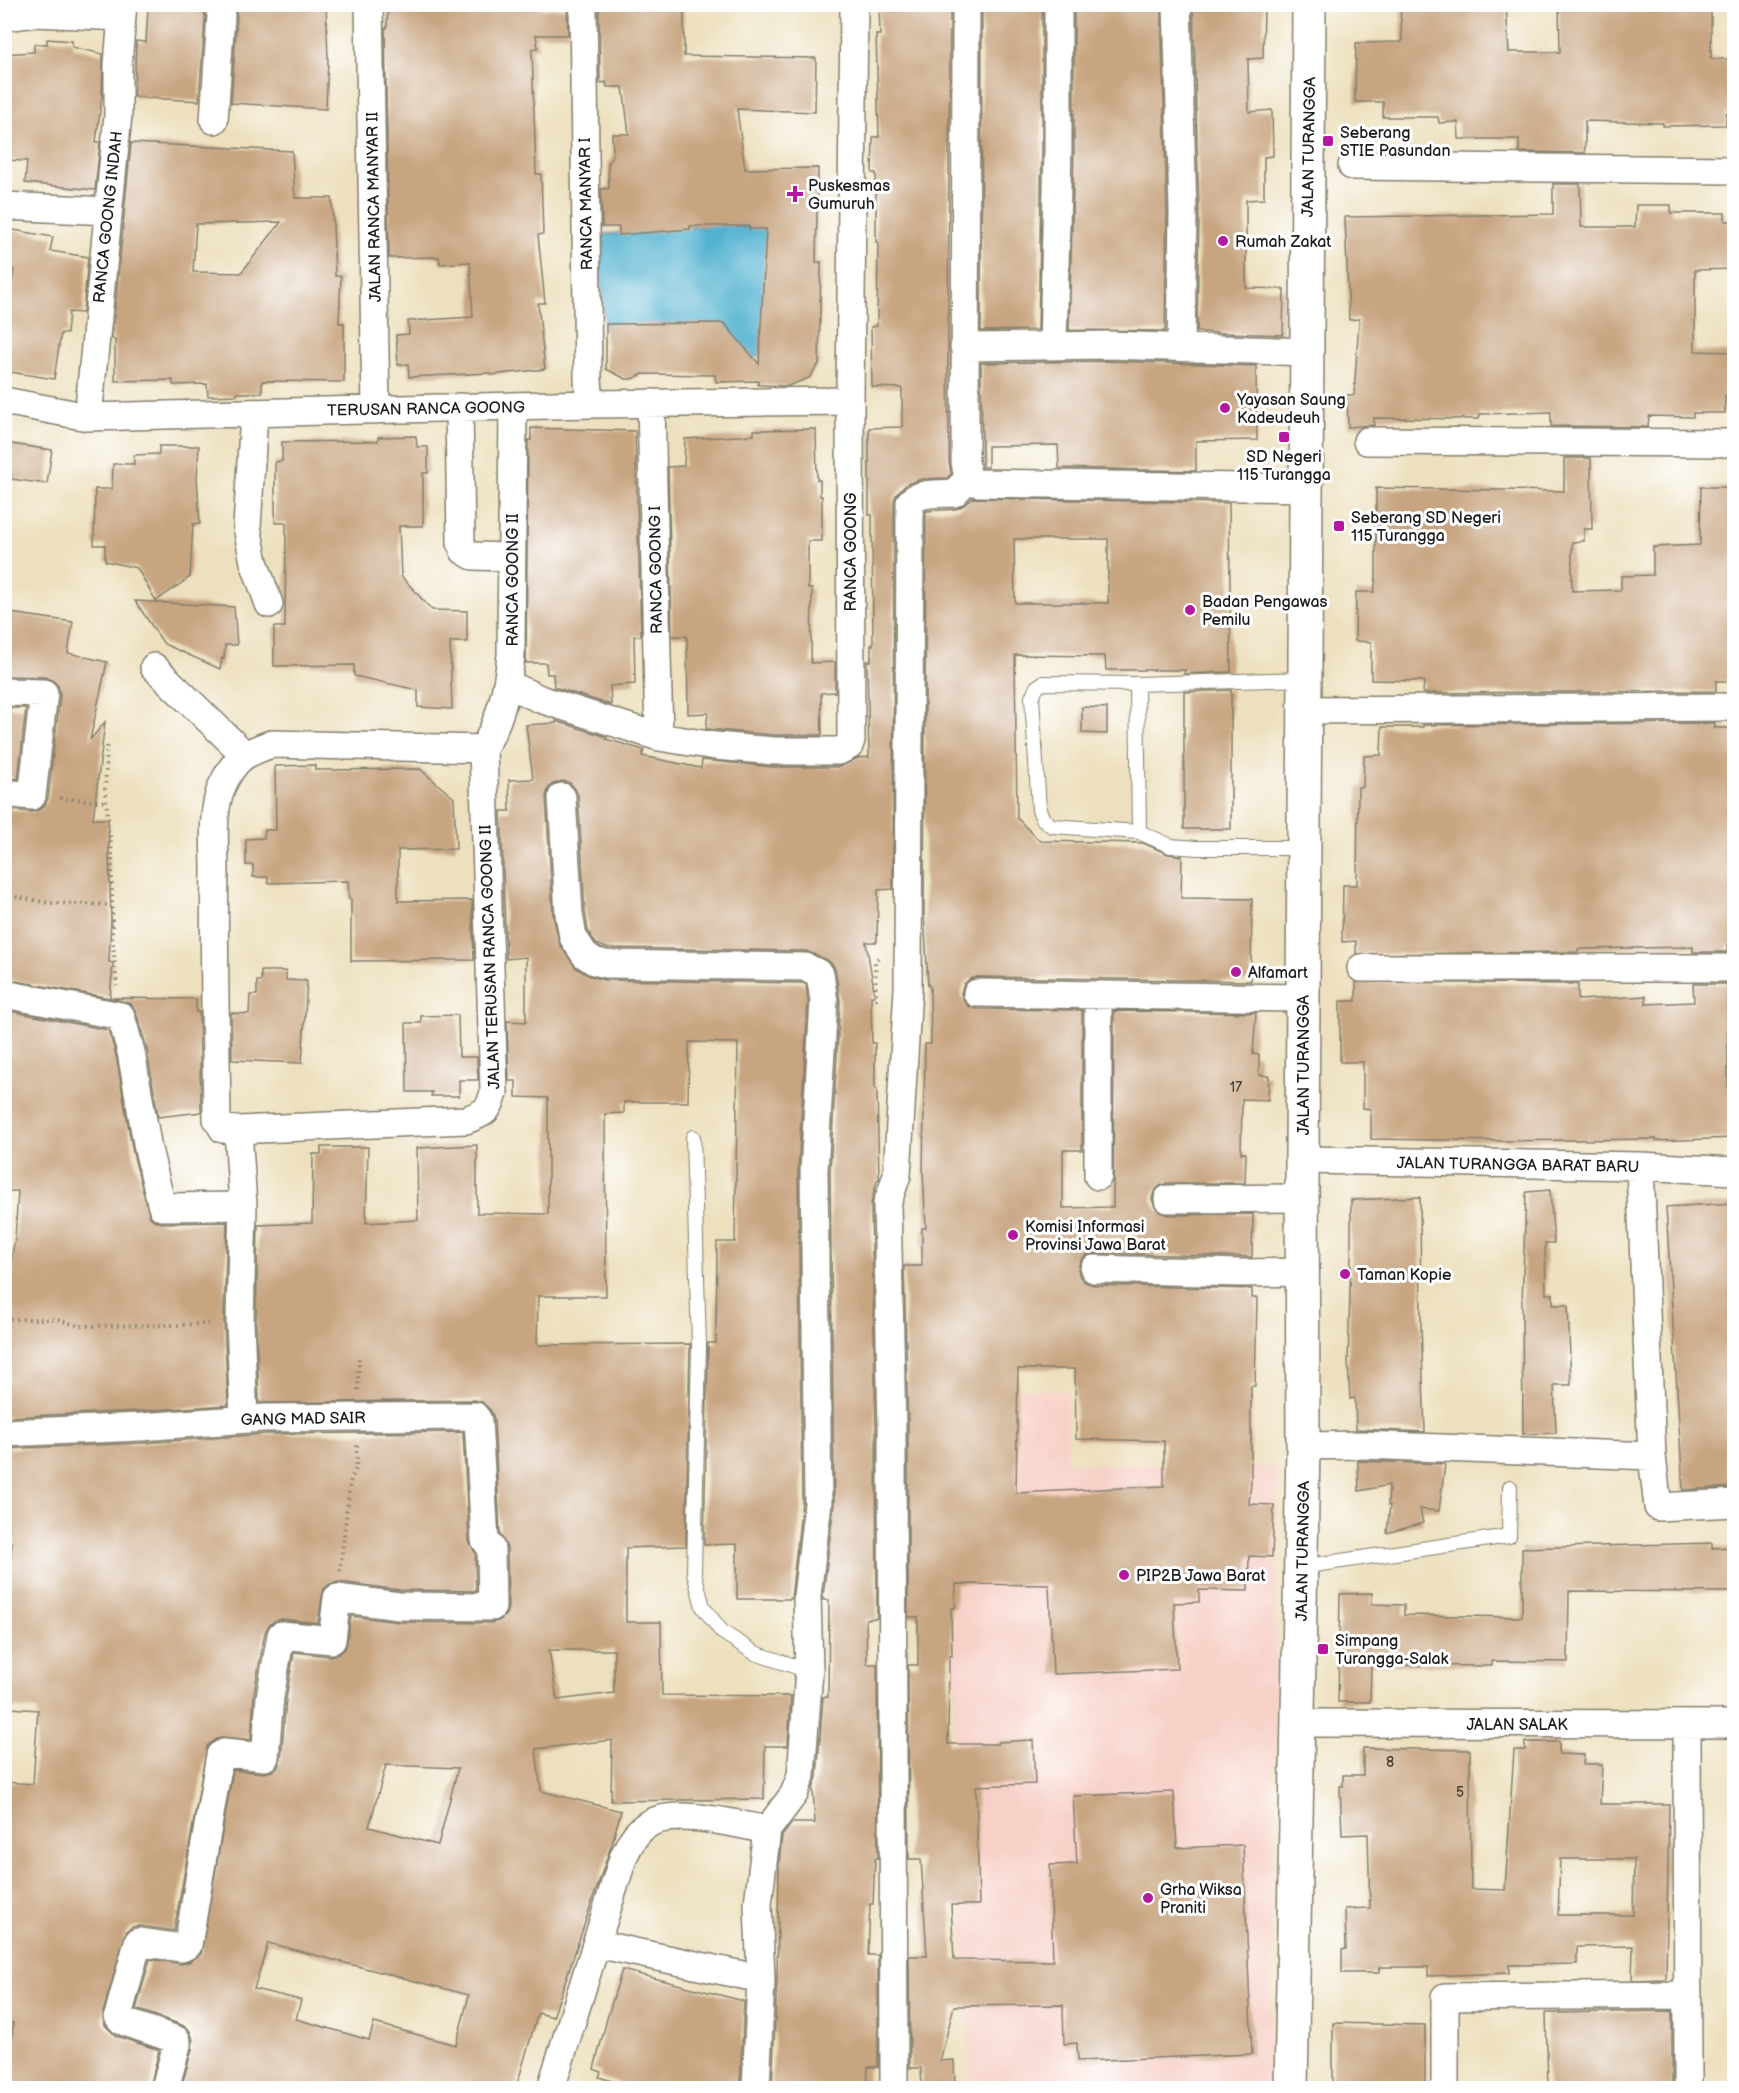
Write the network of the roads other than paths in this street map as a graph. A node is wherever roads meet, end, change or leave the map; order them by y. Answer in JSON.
{"nodes":[{"id":1,"x":218,"y":4,"type":"edge"},
{"id":2,"x":369,"y":4,"type":"edge"},
{"id":3,"x":583,"y":4,"type":"edge"},
{"id":4,"x":854,"y":4,"type":"edge"},
{"id":5,"x":966,"y":4,"type":"edge"},
{"id":6,"x":1058,"y":4,"type":"edge"},
{"id":7,"x":1177,"y":4,"type":"edge"},
{"id":8,"x":1309,"y":4,"type":"edge"},
{"id":9,"x":122,"y":11,"type":"edge"},
{"id":10,"x":4,"y":17,"type":"edge"},
{"id":11,"x":214,"y":120,"type":"dead end"},
{"id":12,"x":1352,"y":166,"type":"dead end"},
{"id":13,"x":1734,"y":170,"type":"edge"},
{"id":14,"x":4,"y":206,"type":"edge"},
{"id":15,"x":108,"y":211,"type":"junction"},
{"id":16,"x":1053,"y":346,"type":"junction"},
{"id":17,"x":964,"y":347,"type":"junction"},
{"id":18,"x":1181,"y":347,"type":"junction"},
{"id":19,"x":1306,"y":352,"type":"junction"},
{"id":20,"x":4,"y":401,"type":"edge"},
{"id":21,"x":850,"y":401,"type":"junction"},
{"id":22,"x":651,"y":403,"type":"junction"},
{"id":23,"x":590,"y":404,"type":"junction"},
{"id":24,"x":513,"y":406,"type":"junction"},
{"id":25,"x":459,"y":407,"type":"junction"},
{"id":26,"x":376,"y":410,"type":"junction"},
{"id":27,"x":254,"y":413,"type":"junction"},
{"id":28,"x":88,"y":417,"type":"junction"},
{"id":29,"x":1368,"y":441,"type":"dead end"},
{"id":30,"x":1734,"y":443,"type":"edge"},
{"id":31,"x":968,"y":480,"type":"junction"},
{"id":32,"x":1306,"y":488,"type":"junction"},
{"id":33,"x":512,"y":556,"type":"junction"},
{"id":34,"x":269,"y":604,"type":"dead end"},
{"id":35,"x":154,"y":667,"type":"dead end"},
{"id":36,"x":508,"y":684,"type":"junction"},
{"id":37,"x":1137,"y":684,"type":"junction"},
{"id":38,"x":4,"y":692,"type":"edge"},
{"id":39,"x":1305,"y":695,"type":"junction"},
{"id":40,"x":1734,"y":707,"type":"edge"},
{"id":41,"x":659,"y":737,"type":"junction"},
{"id":42,"x":483,"y":749,"type":"junction"},
{"id":43,"x":244,"y":754,"type":"junction"},
{"id":44,"x":4,"y":793,"type":"edge"},
{"id":45,"x":561,"y":797,"type":"dead end"},
{"id":46,"x":1139,"y":832,"type":"junction"},
{"id":47,"x":1305,"y":848,"type":"junction"},
{"id":48,"x":1734,"y":968,"type":"edge"},
{"id":49,"x":1361,"y":969,"type":"dead end"},
{"id":50,"x":977,"y":993,"type":"dead end"},
{"id":51,"x":4,"y":994,"type":"edge"},
{"id":52,"x":1098,"y":996,"type":"junction"},
{"id":53,"x":1303,"y":998,"type":"junction"},
{"id":54,"x":237,"y":1130,"type":"junction"},
{"id":55,"x":693,"y":1137,"type":"dead end"},
{"id":56,"x":1302,"y":1160,"type":"junction"},
{"id":57,"x":1640,"y":1166,"type":"junction"},
{"id":58,"x":1734,"y":1171,"type":"edge"},
{"id":59,"x":1098,"y":1176,"type":"dead end"},
{"id":60,"x":1302,"y":1198,"type":"junction"},
{"id":61,"x":1167,"y":1199,"type":"dead end"},
{"id":62,"x":243,"y":1206,"type":"junction"},
{"id":63,"x":1094,"y":1269,"type":"dead end"},
{"id":64,"x":1303,"y":1272,"type":"junction"},
{"id":65,"x":244,"y":1419,"type":"junction"},
{"id":66,"x":4,"y":1433,"type":"edge"},
{"id":67,"x":1303,"y":1446,"type":"junction"},
{"id":68,"x":1652,"y":1456,"type":"junction"},
{"id":69,"x":1510,"y":1487,"type":"dead end"},
{"id":70,"x":1734,"y":1503,"type":"edge"},
{"id":71,"x":1301,"y":1567,"type":"junction"},
{"id":72,"x":809,"y":1671,"type":"junction"},
{"id":73,"x":1299,"y":1723,"type":"junction"},
{"id":74,"x":1687,"y":1724,"type":"junction"},
{"id":75,"x":1734,"y":1724,"type":"edge"},
{"id":76,"x":767,"y":1830,"type":"junction"},
{"id":77,"x":597,"y":1944,"type":"junction"},
{"id":78,"x":761,"y":1979,"type":"junction"},
{"id":79,"x":1688,"y":1995,"type":"junction"},
{"id":80,"x":165,"y":2088,"type":"edge"},
{"id":81,"x":551,"y":2088,"type":"edge"},
{"id":82,"x":756,"y":2088,"type":"edge"},
{"id":83,"x":894,"y":2088,"type":"edge"},
{"id":84,"x":1292,"y":2088,"type":"edge"},
{"id":85,"x":1445,"y":2088,"type":"edge"},
{"id":86,"x":1688,"y":2088,"type":"edge"}],
"edges":[{"from":1,"to":11,"type":"street"},
{"from":2,"to":26,"type":"street","name":"JALAN RANCA MANYAR II"},
{"from":3,"to":23,"type":"street","name":"RANCA MANYAR I"},
{"from":4,"to":21,"type":"street","name":"RANCA GOONG"},
{"from":5,"to":17,"type":"street"},
{"from":6,"to":16,"type":"street"},
{"from":7,"to":18,"type":"street"},
{"from":8,"to":19,"type":"main road","name":"JALAN TURANGGA"},
{"from":9,"to":10,"type":"street","name":"RANCA GOONG INDAH"},
{"from":9,"to":15,"type":"street","name":"RANCA GOONG INDAH"},
{"from":12,"to":13,"type":"street"},
{"from":14,"to":15,"type":"street"},
{"from":15,"to":28,"type":"street","name":"RANCA GOONG INDAH"},
{"from":16,"to":17,"type":"street"},
{"from":16,"to":18,"type":"street"},
{"from":17,"to":31,"type":"street"},
{"from":18,"to":19,"type":"street"},
{"from":19,"to":32,"type":"main road","name":"JALAN TURANGGA"},
{"from":20,"to":28,"type":"street","name":"TERUSAN RANCA GOONG"},
{"from":21,"to":22,"type":"street","name":"TERUSAN RANCA GOONG"},
{"from":21,"to":41,"type":"street","name":"RANCA GOONG"},
{"from":22,"to":23,"type":"street","name":"TERUSAN RANCA GOONG"},
{"from":22,"to":41,"type":"street","name":"RANCA GOONG I"},
{"from":23,"to":24,"type":"street","name":"TERUSAN RANCA GOONG"},
{"from":24,"to":25,"type":"street","name":"TERUSAN RANCA GOONG"},
{"from":24,"to":33,"type":"street","name":"RANCA GOONG II"},
{"from":25,"to":26,"type":"street","name":"TERUSAN RANCA GOONG"},
{"from":25,"to":33,"type":"street"},
{"from":26,"to":27,"type":"street","name":"TERUSAN RANCA GOONG"},
{"from":27,"to":28,"type":"street","name":"TERUSAN RANCA GOONG"},
{"from":27,"to":34,"type":"street"},
{"from":29,"to":30,"type":"street"},
{"from":31,"to":32,"type":"street"},
{"from":31,"to":83,"type":"street"},
{"from":32,"to":39,"type":"main road","name":"JALAN TURANGGA"},
{"from":33,"to":36,"type":"street","name":"RANCA GOONG II"},
{"from":35,"to":43,"type":"street"},
{"from":36,"to":41,"type":"street","name":"RANCA GOONG"},
{"from":36,"to":42,"type":"street","name":"RANCA GOONG II"},
{"from":37,"to":39,"type":"lane"},
{"from":37,"to":46,"type":"lane"},
{"from":37,"to":46,"type":"lane"},
{"from":38,"to":44,"type":"street"},
{"from":39,"to":40,"type":"street"},
{"from":39,"to":47,"type":"main road","name":"JALAN TURANGGA"},
{"from":42,"to":43,"type":"street"},
{"from":42,"to":54,"type":"street","name":"JALAN TERUSAN RANCA GOONG II"},
{"from":43,"to":54,"type":"street"},
{"from":45,"to":72,"type":"street"},
{"from":46,"to":47,"type":"lane"},
{"from":47,"to":53,"type":"main road","name":"JALAN TURANGGA"},
{"from":48,"to":49,"type":"street"},
{"from":50,"to":52,"type":"street"},
{"from":51,"to":62,"type":"street"},
{"from":52,"to":53,"type":"street"},
{"from":52,"to":59,"type":"street"},
{"from":53,"to":56,"type":"main road","name":"JALAN TURANGGA"},
{"from":54,"to":62,"type":"street"},
{"from":55,"to":72,"type":"lane"},
{"from":56,"to":57,"type":"street","name":"JALAN TURANGGA BARAT BARU"},
{"from":56,"to":60,"type":"main road","name":"JALAN TURANGGA"},
{"from":57,"to":58,"type":"street","name":"JALAN TURANGGA BARAT BARU"},
{"from":57,"to":68,"type":"street"},
{"from":60,"to":61,"type":"street"},
{"from":60,"to":64,"type":"main road","name":"JALAN TURANGGA"},
{"from":62,"to":65,"type":"street"},
{"from":63,"to":64,"type":"street"},
{"from":64,"to":67,"type":"main road","name":"JALAN TURANGGA"},
{"from":65,"to":66,"type":"street","name":"GANG MAD SAIR"},
{"from":65,"to":80,"type":"street","name":"GANG MAD SAIR"},
{"from":67,"to":68,"type":"street"},
{"from":67,"to":71,"type":"main road","name":"JALAN TURANGGA"},
{"from":68,"to":70,"type":"street"},
{"from":69,"to":71,"type":"lane"},
{"from":71,"to":73,"type":"main road","name":"JALAN TURANGGA"},
{"from":72,"to":76,"type":"street"},
{"from":73,"to":74,"type":"street","name":"JALAN SALAK"},
{"from":73,"to":84,"type":"main road","name":"JALAN TURANGGA"},
{"from":74,"to":75,"type":"street","name":"JALAN SALAK"},
{"from":74,"to":79,"type":"street"},
{"from":76,"to":77,"type":"street"},
{"from":76,"to":78,"type":"street"},
{"from":77,"to":78,"type":"street"},
{"from":77,"to":81,"type":"street"},
{"from":78,"to":82,"type":"street"},
{"from":79,"to":85,"type":"street"},
{"from":79,"to":86,"type":"street"}]}
